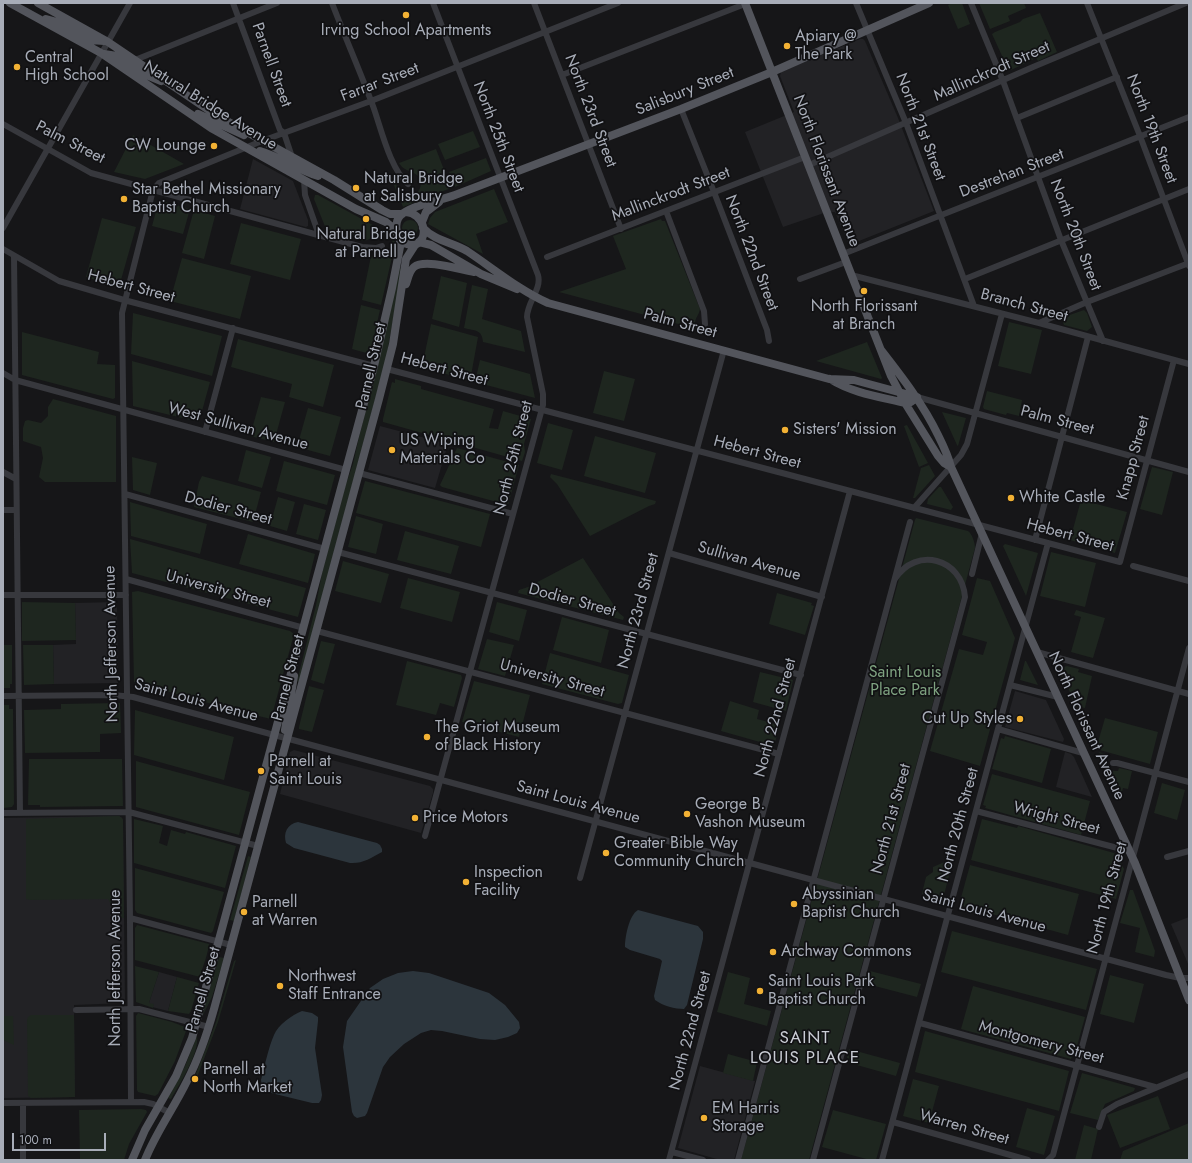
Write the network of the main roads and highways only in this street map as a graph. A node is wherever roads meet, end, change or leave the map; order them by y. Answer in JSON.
{"nodes":[{"id":1,"x":10,"y":3,"type":"edge"},
{"id":2,"x":38,"y":3,"type":"edge"},
{"id":3,"x":929,"y":3,"type":"edge"},
{"id":4,"x":745,"y":4,"type":"edge"},
{"id":5,"x":32,"y":15,"type":"junction"},
{"id":6,"x":108,"y":42,"type":"junction"},
{"id":7,"x":101,"y":54,"type":"junction"},
{"id":8,"x":772,"y":72,"type":"junction"},
{"id":9,"x":173,"y":85,"type":"junction"},
{"id":10,"x":179,"y":106,"type":"junction"},
{"id":11,"x":262,"y":141,"type":"junction"},
{"id":12,"x":246,"y":147,"type":"junction"},
{"id":13,"x":334,"y":180,"type":"junction"},
{"id":14,"x":447,"y":198,"type":"junction"},
{"id":15,"x":404,"y":213,"type":"junction"},
{"id":16,"x":423,"y":225,"type":"junction"},
{"id":17,"x":398,"y":235,"type":"junction"},
{"id":18,"x":417,"y":244,"type":"junction"},
{"id":19,"x":481,"y":274,"type":"junction"},
{"id":20,"x":530,"y":294,"type":"junction"},
{"id":21,"x":399,"y":304,"type":"junction"},
{"id":22,"x":881,"y":350,"type":"junction"},
{"id":23,"x":829,"y":379,"type":"junction"},
{"id":24,"x":899,"y":392,"type":"junction"},
{"id":25,"x":917,"y":397,"type":"junction"},
{"id":26,"x":905,"y":403,"type":"junction"},
{"id":27,"x":950,"y":467,"type":"junction"},
{"id":28,"x":296,"y":657,"type":"junction"},
{"id":29,"x":287,"y":738,"type":"junction"},
{"id":30,"x":1185,"y":978,"type":"edge"},
{"id":31,"x":1189,"y":1000,"type":"edge"},
{"id":32,"x":132,"y":1160,"type":"edge"},
{"id":33,"x":145,"y":1160,"type":"edge"}],
"edges":[{"from":1,"to":5,"type":"main road","name":"Natural Bridge Avenue"},
{"from":2,"to":6,"type":"main road","name":"Natural Bridge Avenue"},
{"from":3,"to":8,"type":"main road","name":"Salisbury Street"},
{"from":4,"to":8,"type":"main road","name":"North Florissant Avenue"},
{"from":5,"to":6,"type":"main road"},
{"from":5,"to":7,"type":"main road","name":"Natural Bridge Avenue"},
{"from":6,"to":9,"type":"main road","name":"Natural Bridge Avenue"},
{"from":7,"to":9,"type":"main road"},
{"from":7,"to":10,"type":"main road","name":"Natural Bridge Avenue"},
{"from":8,"to":14,"type":"main road","name":"Salisbury Street"},
{"from":8,"to":22,"type":"main road","name":"North Florissant Avenue"},
{"from":9,"to":11,"type":"main road","name":"Natural Bridge Avenue"},
{"from":10,"to":11,"type":"main road"},
{"from":10,"to":12,"type":"main road","name":"Natural Bridge Avenue"},
{"from":11,"to":13,"type":"main road","name":"Natural Bridge Avenue"},
{"from":12,"to":13,"type":"main road"},
{"from":12,"to":17,"type":"main road","name":"Natural Bridge Avenue"},
{"from":13,"to":15,"type":"main road","name":"Natural Bridge Avenue"},
{"from":14,"to":15,"type":"main road","name":"Salisbury Street"},
{"from":14,"to":16,"type":"main road","name":"Salisbury Street"},
{"from":15,"to":16,"type":"main road"},
{"from":15,"to":17,"type":"main road"},
{"from":16,"to":18,"type":"main road"},
{"from":16,"to":20,"type":"main road"},
{"from":17,"to":18,"type":"main road"},
{"from":17,"to":28,"type":"main road","name":"Parnell Street"},
{"from":18,"to":19,"type":"main road"},
{"from":18,"to":21,"type":"main road","name":"Parnell Street"},
{"from":19,"to":20,"type":"main road"},
{"from":19,"to":21,"type":"main road"},
{"from":20,"to":23,"type":"main road","name":"Palm Street"},
{"from":21,"to":29,"type":"main road","name":"Parnell Street"},
{"from":22,"to":24,"type":"main road","name":"North Florissant Avenue"},
{"from":22,"to":25,"type":"main road","name":"North Florissant Avenue"},
{"from":23,"to":24,"type":"main road","name":"Palm Street"},
{"from":23,"to":26,"type":"main road","name":"Palm Street"},
{"from":24,"to":25,"type":"main road","name":"Palm Street"},
{"from":24,"to":26,"type":"main road","name":"North Florissant Avenue"},
{"from":25,"to":26,"type":"main road"},
{"from":25,"to":27,"type":"main road","name":"North Florissant Avenue"},
{"from":26,"to":27,"type":"main road","name":"North Florissant Avenue"},
{"from":27,"to":30,"type":"main road","name":"North Florissant Avenue"},
{"from":28,"to":29,"type":"main road"},
{"from":28,"to":32,"type":"main road","name":"Parnell Street"},
{"from":29,"to":33,"type":"main road","name":"Parnell Street"},
{"from":30,"to":31,"type":"main road","name":"North Florissant Avenue"}]}
